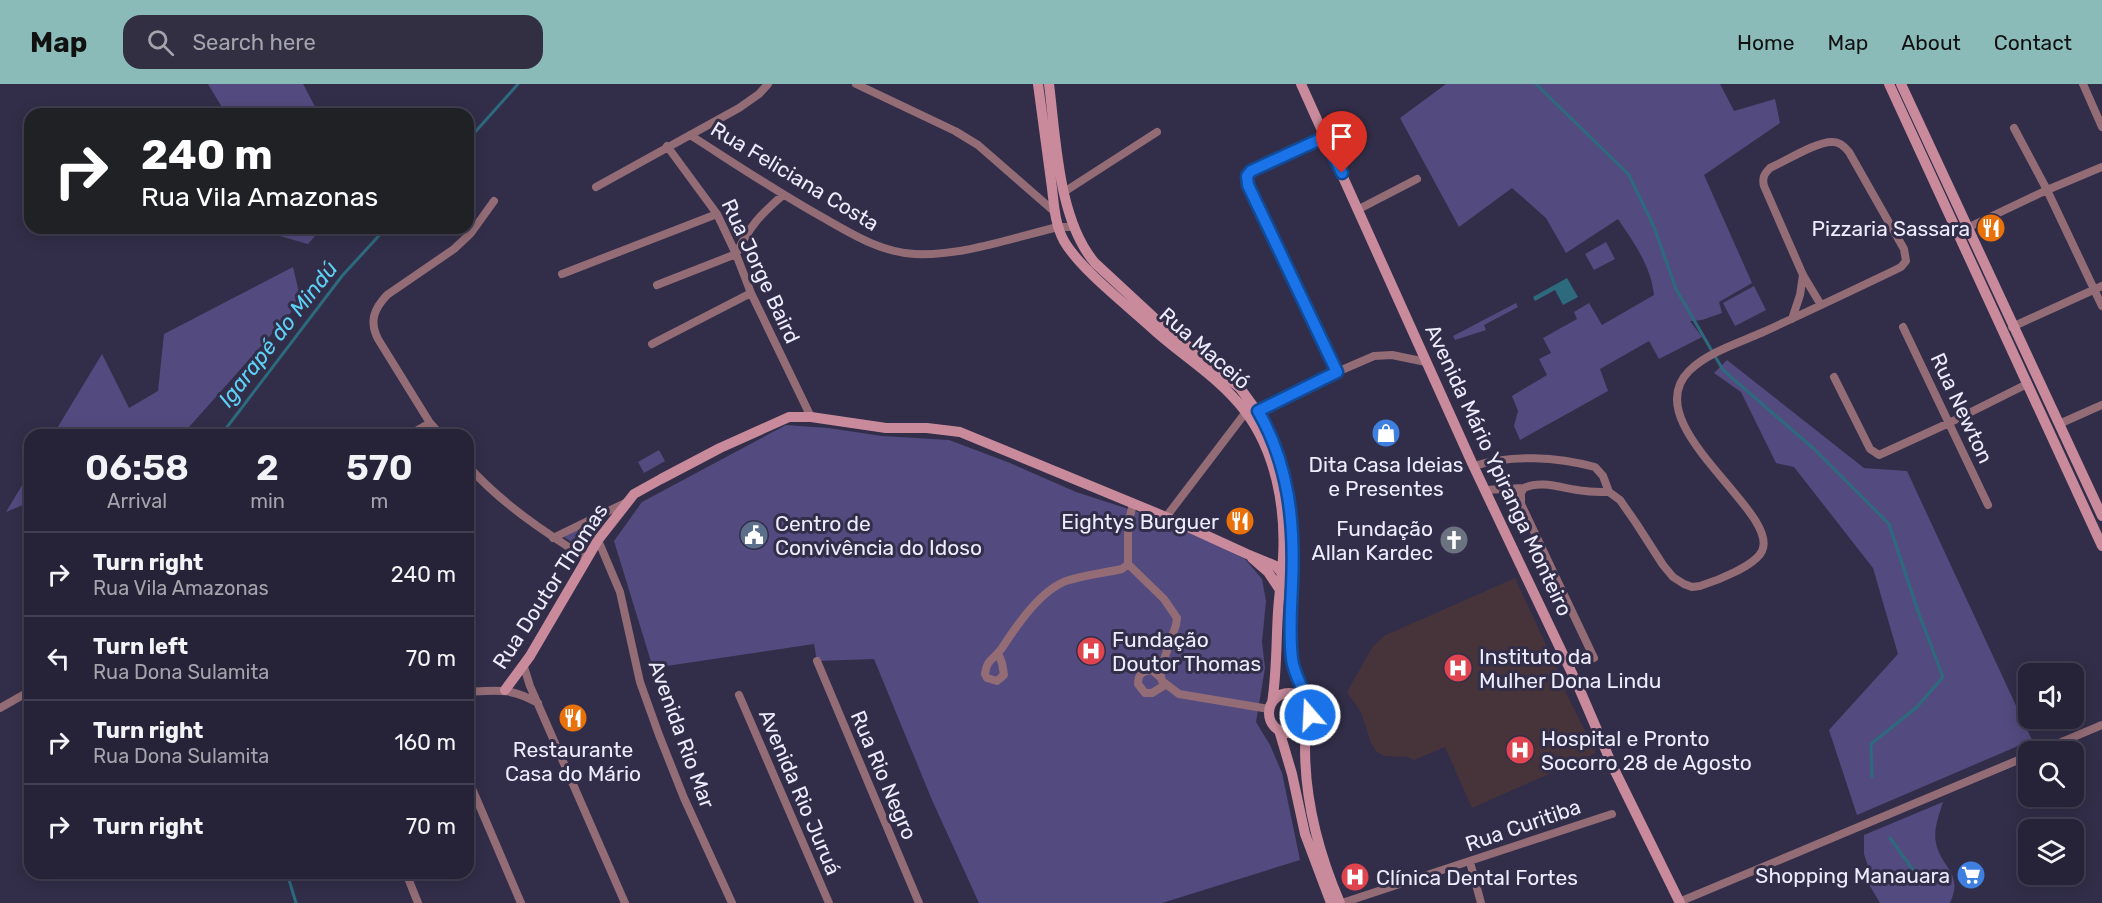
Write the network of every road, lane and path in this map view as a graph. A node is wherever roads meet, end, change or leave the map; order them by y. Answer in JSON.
{"nodes":[{"id":1,"x":768,"y":84,"type":"edge"},
{"id":2,"x":856,"y":84,"type":"edge"},
{"id":3,"x":1038,"y":84,"type":"edge"},
{"id":4,"x":1049,"y":84,"type":"edge"},
{"id":5,"x":1301,"y":84,"type":"edge"},
{"id":6,"x":1889,"y":84,"type":"edge"},
{"id":7,"x":1901,"y":84,"type":"edge"},
{"id":8,"x":2083,"y":84,"type":"edge"},
{"id":9,"x":2102,"y":127,"type":"edge"},
{"id":10,"x":2014,"y":128,"type":"dead end"},
{"id":11,"x":1157,"y":132,"type":"dead end"},
{"id":12,"x":690,"y":135,"type":"junction"},
{"id":13,"x":1325,"y":137,"type":"junction"},
{"id":14,"x":667,"y":146,"type":"junction"},
{"id":15,"x":2102,"y":167,"type":"edge"},
{"id":16,"x":1417,"y":179,"type":"dead end"},
{"id":17,"x":596,"y":187,"type":"dead end"},
{"id":18,"x":2047,"y":190,"type":"junction"},
{"id":19,"x":1064,"y":192,"type":"junction"},
{"id":20,"x":783,"y":195,"type":"junction"},
{"id":21,"x":494,"y":201,"type":"dead end"},
{"id":22,"x":1359,"y":209,"type":"junction"},
{"id":23,"x":1056,"y":213,"type":"junction"},
{"id":24,"x":717,"y":214,"type":"junction"},
{"id":25,"x":1058,"y":227,"type":"junction"},
{"id":26,"x":1073,"y":227,"type":"junction"},
{"id":27,"x":1968,"y":228,"type":"junction"},
{"id":28,"x":474,"y":229,"type":"edge"},
{"id":29,"x":470,"y":234,"type":"edge"},
{"id":30,"x":736,"y":254,"type":"junction"},
{"id":31,"x":562,"y":274,"type":"dead end"},
{"id":32,"x":1803,"y":275,"type":"junction"},
{"id":33,"x":657,"y":285,"type":"dead end"},
{"id":34,"x":2098,"y":287,"type":"edge"},
{"id":35,"x":751,"y":293,"type":"junction"},
{"id":36,"x":1821,"y":305,"type":"junction"},
{"id":37,"x":2102,"y":306,"type":"edge"},
{"id":38,"x":1792,"y":319,"type":"junction"},
{"id":39,"x":1903,"y":327,"type":"dead end"},
{"id":40,"x":2012,"y":327,"type":"junction"},
{"id":41,"x":652,"y":344,"type":"dead end"},
{"id":42,"x":1426,"y":362,"type":"junction"},
{"id":43,"x":1337,"y":372,"type":"junction"},
{"id":44,"x":1834,"y":377,"type":"dead end"},
{"id":45,"x":2027,"y":384,"type":"junction"},
{"id":46,"x":2102,"y":405,"type":"edge"},
{"id":47,"x":1258,"y":411,"type":"junction"},
{"id":48,"x":1246,"y":412,"type":"junction"},
{"id":49,"x":811,"y":417,"type":"junction"},
{"id":50,"x":430,"y":423,"type":"junction"},
{"id":51,"x":1949,"y":423,"type":"junction"},
{"id":52,"x":2059,"y":424,"type":"junction"},
{"id":53,"x":420,"y":429,"type":"edge"},
{"id":54,"x":436,"y":429,"type":"edge"},
{"id":55,"x":1474,"y":466,"type":"junction"},
{"id":56,"x":474,"y":472,"type":"edge"},
{"id":57,"x":1524,"y":488,"type":"junction"},
{"id":58,"x":1485,"y":490,"type":"junction"},
{"id":59,"x":1609,"y":492,"type":"junction"},
{"id":60,"x":627,"y":502,"type":"junction"},
{"id":61,"x":1133,"y":504,"type":"junction"},
{"id":62,"x":1988,"y":505,"type":"dead end"},
{"id":63,"x":2102,"y":516,"type":"edge"},
{"id":64,"x":1166,"y":517,"type":"junction"},
{"id":65,"x":553,"y":538,"type":"junction"},
{"id":66,"x":598,"y":540,"type":"junction"},
{"id":67,"x":2102,"y":546,"type":"edge"},
{"id":68,"x":1284,"y":550,"type":"junction"},
{"id":69,"x":1247,"y":554,"type":"junction"},
{"id":70,"x":586,"y":558,"type":"junction"},
{"id":71,"x":1261,"y":558,"type":"junction"},
{"id":72,"x":1128,"y":564,"type":"junction"},
{"id":73,"x":1282,"y":572,"type":"junction"},
{"id":74,"x":1292,"y":585,"type":"junction"},
{"id":75,"x":1280,"y":590,"type":"junction"},
{"id":76,"x":998,"y":653,"type":"dead end"},
{"id":77,"x":1594,"y":658,"type":"dead end"},
{"id":78,"x":817,"y":661,"type":"dead end"},
{"id":79,"x":524,"y":667,"type":"junction"},
{"id":80,"x":505,"y":690,"type":"junction"},
{"id":81,"x":474,"y":692,"type":"edge"},
{"id":82,"x":24,"y":694,"type":"edge"},
{"id":83,"x":739,"y":695,"type":"dead end"},
{"id":84,"x":1305,"y":700,"type":"junction"},
{"id":85,"x":538,"y":703,"type":"junction"},
{"id":86,"x":1271,"y":706,"type":"junction"},
{"id":87,"x":0,"y":708,"type":"edge"},
{"id":88,"x":1306,"y":725,"type":"junction"},
{"id":89,"x":2102,"y":725,"type":"edge"},
{"id":90,"x":1279,"y":730,"type":"junction"},
{"id":91,"x":2064,"y":741,"type":"edge"},
{"id":92,"x":2018,"y":760,"type":"edge"},
{"id":93,"x":474,"y":793,"type":"edge"},
{"id":94,"x":1612,"y":814,"type":"dead end"},
{"id":95,"x":1316,"y":849,"type":"junction"},
{"id":96,"x":1470,"y":862,"type":"junction"},
{"id":97,"x":408,"y":879,"type":"edge"},
{"id":98,"x":1680,"y":902,"type":"edge"},
{"id":99,"x":418,"y":903,"type":"edge"},
{"id":100,"x":521,"y":903,"type":"edge"},
{"id":101,"x":625,"y":903,"type":"edge"},
{"id":102,"x":732,"y":903,"type":"edge"},
{"id":103,"x":829,"y":903,"type":"edge"},
{"id":104,"x":918,"y":903,"type":"edge"},
{"id":105,"x":1331,"y":903,"type":"edge"},
{"id":106,"x":1341,"y":903,"type":"edge"},
{"id":107,"x":1481,"y":903,"type":"edge"}],
"edges":[{"from":1,"to":12,"type":"street"},
{"from":2,"to":23,"type":"street"},
{"from":3,"to":23,"type":"main road","name":"Rua Maceió"},
{"from":4,"to":19,"type":"main road","name":"Rua Maceió"},
{"from":5,"to":13,"type":"main road","name":"Avenida Mário Ypiranga Monteiro"},
{"from":6,"to":45,"type":"main road"},
{"from":7,"to":27,"type":"main road"},
{"from":8,"to":9,"type":"street"},
{"from":10,"to":18,"type":"street"},
{"from":11,"to":19,"type":"street"},
{"from":12,"to":14,"type":"street"},
{"from":12,"to":20,"type":"street","name":"Rua Feliciana Costa"},
{"from":13,"to":22,"type":"main road","name":"Avenida Mário Ypiranga Monteiro"},
{"from":13,"to":43,"type":"street"},
{"from":14,"to":17,"type":"street"},
{"from":14,"to":24,"type":"street","name":"Rua Jorge Baird"},
{"from":15,"to":18,"type":"street"},
{"from":16,"to":22,"type":"street"},
{"from":18,"to":27,"type":"street"},
{"from":18,"to":34,"type":"street"},
{"from":19,"to":26,"type":"main road","name":"Rua Maceió"},
{"from":20,"to":25,"type":"street","name":"Rua Feliciana Costa"},
{"from":20,"to":30,"type":"street"},
{"from":21,"to":28,"type":"street"},
{"from":22,"to":42,"type":"main road","name":"Avenida Mário Ypiranga Monteiro"},
{"from":23,"to":25,"type":"main road","name":"Rua Maceió"},
{"from":24,"to":30,"type":"street","name":"Rua Jorge Baird"},
{"from":24,"to":31,"type":"street"},
{"from":25,"to":26,"type":"street","name":"Rua Feliciana Costa"},
{"from":25,"to":48,"type":"main road","name":"Rua Maceió"},
{"from":26,"to":47,"type":"main road","name":"Rua Maceió"},
{"from":27,"to":40,"type":"main road"},
{"from":29,"to":50,"type":"street"},
{"from":30,"to":33,"type":"street"},
{"from":30,"to":35,"type":"street","name":"Rua Jorge Baird"},
{"from":32,"to":36,"type":"street"},
{"from":32,"to":36,"type":"street"},
{"from":32,"to":38,"type":"street"},
{"from":34,"to":37,"type":"street"},
{"from":34,"to":40,"type":"street"},
{"from":35,"to":41,"type":"street"},
{"from":35,"to":49,"type":"street","name":"Rua Jorge Baird"},
{"from":36,"to":38,"type":"street"},
{"from":38,"to":59,"type":"street"},
{"from":39,"to":51,"type":"street","name":"Rua Newton"},
{"from":40,"to":52,"type":"main road"},
{"from":42,"to":43,"type":"street"},
{"from":42,"to":55,"type":"main road","name":"Avenida Mário Ypiranga Monteiro"},
{"from":43,"to":47,"type":"street"},
{"from":44,"to":51,"type":"street"},
{"from":45,"to":51,"type":"street"},
{"from":45,"to":67,"type":"main road"},
{"from":46,"to":52,"type":"street"},
{"from":47,"to":74,"type":"main road","name":"Rua Maceió"},
{"from":48,"to":64,"type":"street"},
{"from":48,"to":68,"type":"main road","name":"Rua Maceió"},
{"from":49,"to":60,"type":"main road","name":"Rua Doutor Thomas"},
{"from":49,"to":61,"type":"main road","name":"Rua Doutor Thomas"},
{"from":50,"to":53,"type":"street"},
{"from":50,"to":54,"type":"street"},
{"from":51,"to":62,"type":"street","name":"Rua Newton"},
{"from":52,"to":63,"type":"main road"},
{"from":55,"to":58,"type":"main road","name":"Avenida Mário Ypiranga Monteiro"},
{"from":55,"to":59,"type":"street"},
{"from":56,"to":65,"type":"street"},
{"from":57,"to":58,"type":"street"},
{"from":57,"to":59,"type":"street"},
{"from":57,"to":77,"type":"street"},
{"from":58,"to":98,"type":"main road","name":"Avenida Mário Ypiranga Monteiro"},
{"from":60,"to":65,"type":"street","name":"Rua Doutor Thomas"},
{"from":60,"to":66,"type":"main road","name":"Rua Doutor Thomas"},
{"from":61,"to":64,"type":"main road","name":"Rua Doutor Thomas"},
{"from":61,"to":72,"type":"street"},
{"from":64,"to":69,"type":"main road","name":"Rua Doutor Thomas"},
{"from":65,"to":70,"type":"street"},
{"from":66,"to":70,"type":"main road","name":"Rua Doutor Thomas"},
{"from":66,"to":102,"type":"street","name":"Avenida Rio Mar"},
{"from":68,"to":71,"type":"main road"},
{"from":68,"to":73,"type":"main road","name":"Rua Maceió"},
{"from":69,"to":71,"type":"main road","name":"Rua Doutor Thomas"},
{"from":69,"to":75,"type":"main road","name":"Rua Doutor Thomas"},
{"from":70,"to":79,"type":"main road","name":"Rua Doutor Thomas"},
{"from":71,"to":73,"type":"main road","name":"Rua Doutor Thomas"},
{"from":72,"to":76,"type":"street"},
{"from":72,"to":86,"type":"street"},
{"from":73,"to":74,"type":"main road","name":"Rua Doutor Thomas"},
{"from":73,"to":75,"type":"main road","name":"Rua Maceió"},
{"from":74,"to":84,"type":"main road","name":"Rua Maceió"},
{"from":75,"to":86,"type":"main road","name":"Rua Maceió"},
{"from":78,"to":104,"type":"street","name":"Rua Rio Negro"},
{"from":79,"to":80,"type":"main road","name":"Rua Doutor Thomas"},
{"from":79,"to":85,"type":"street"},
{"from":80,"to":81,"type":"street"},
{"from":80,"to":85,"type":"street"},
{"from":82,"to":87,"type":"street"},
{"from":83,"to":103,"type":"street","name":"Avenida Rio Juruá"},
{"from":84,"to":86,"type":"main road"},
{"from":84,"to":88,"type":"main road"},
{"from":85,"to":101,"type":"street"},
{"from":86,"to":90,"type":"main road"},
{"from":88,"to":90,"type":"main road"},
{"from":88,"to":95,"type":"main road"},
{"from":89,"to":91,"type":"street"},
{"from":90,"to":95,"type":"main road"},
{"from":92,"to":98,"type":"street"},
{"from":93,"to":100,"type":"street"},
{"from":94,"to":96,"type":"street","name":"Rua Curitiba"},
{"from":95,"to":105,"type":"main road"},
{"from":95,"to":106,"type":"main road"},
{"from":96,"to":106,"type":"street","name":"Rua Curitiba"},
{"from":96,"to":107,"type":"street"},
{"from":97,"to":99,"type":"street"}]}
